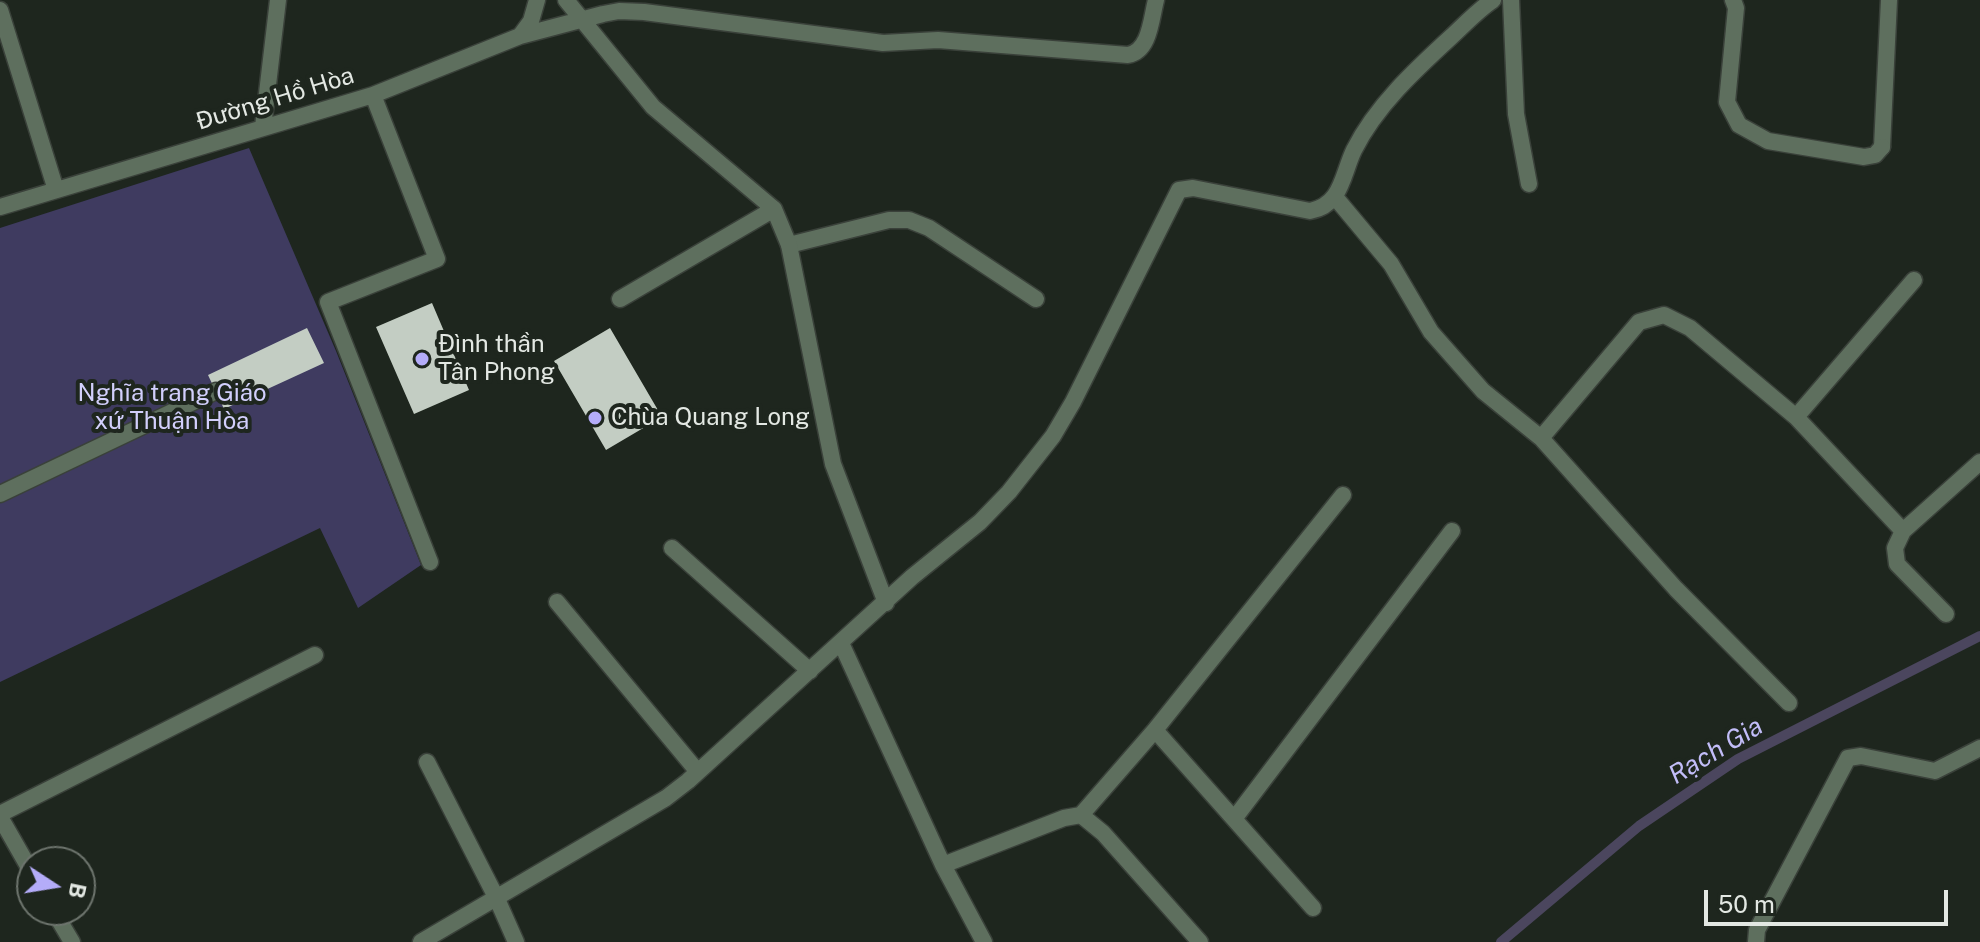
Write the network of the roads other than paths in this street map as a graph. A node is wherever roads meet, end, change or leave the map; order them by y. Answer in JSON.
{"nodes":[{"id":1,"x":278,"y":0,"type":"edge"},
{"id":2,"x":537,"y":0,"type":"edge"},
{"id":3,"x":566,"y":0,"type":"edge"},
{"id":4,"x":1156,"y":0,"type":"edge"},
{"id":5,"x":1493,"y":0,"type":"edge"},
{"id":6,"x":1511,"y":0,"type":"edge"},
{"id":7,"x":1733,"y":0,"type":"edge"},
{"id":8,"x":1889,"y":0,"type":"edge"},
{"id":9,"x":0,"y":10,"type":"edge"},
{"id":10,"x":582,"y":20,"type":"junction"},
{"id":11,"x":520,"y":36,"type":"junction"},
{"id":12,"x":373,"y":95,"type":"junction"},
{"id":13,"x":263,"y":127,"type":"junction"},
{"id":14,"x":1529,"y":184,"type":"dead end"},
{"id":15,"x":56,"y":190,"type":"junction"},
{"id":16,"x":1335,"y":197,"type":"junction"},
{"id":17,"x":0,"y":207,"type":"edge"},
{"id":18,"x":774,"y":209,"type":"junction"},
{"id":19,"x":789,"y":245,"type":"junction"},
{"id":20,"x":1914,"y":280,"type":"dead end"},
{"id":21,"x":620,"y":299,"type":"dead end"},
{"id":22,"x":1036,"y":299,"type":"dead end"},
{"id":23,"x":216,"y":391,"type":"dead end"},
{"id":24,"x":1796,"y":417,"type":"junction"},
{"id":25,"x":1541,"y":438,"type":"junction"},
{"id":26,"x":1980,"y":462,"type":"edge"},
{"id":27,"x":0,"y":494,"type":"edge"},
{"id":28,"x":1343,"y":495,"type":"dead end"},
{"id":29,"x":1452,"y":531,"type":"dead end"},
{"id":30,"x":1903,"y":531,"type":"junction"},
{"id":31,"x":672,"y":548,"type":"dead end"},
{"id":32,"x":430,"y":562,"type":"dead end"},
{"id":33,"x":557,"y":602,"type":"dead end"},
{"id":34,"x":886,"y":603,"type":"junction"},
{"id":35,"x":1946,"y":614,"type":"dead end"},
{"id":36,"x":841,"y":643,"type":"junction"},
{"id":37,"x":315,"y":655,"type":"dead end"},
{"id":38,"x":810,"y":671,"type":"junction"},
{"id":39,"x":1789,"y":703,"type":"dead end"},
{"id":40,"x":1155,"y":730,"type":"junction"},
{"id":41,"x":1980,"y":748,"type":"edge"},
{"id":42,"x":427,"y":762,"type":"dead end"},
{"id":43,"x":698,"y":772,"type":"junction"},
{"id":44,"x":0,"y":815,"type":"edge"},
{"id":45,"x":1081,"y":815,"type":"junction"},
{"id":46,"x":1234,"y":819,"type":"junction"},
{"id":47,"x":17,"y":846,"type":"edge"},
{"id":48,"x":943,"y":865,"type":"junction"},
{"id":49,"x":497,"y":899,"type":"junction"},
{"id":50,"x":1313,"y":908,"type":"dead end"},
{"id":51,"x":421,"y":942,"type":"edge"},
{"id":52,"x":516,"y":942,"type":"edge"},
{"id":53,"x":984,"y":942,"type":"edge"},
{"id":54,"x":1200,"y":942,"type":"edge"},
{"id":55,"x":1756,"y":942,"type":"edge"}],
"edges":[{"from":1,"to":13,"type":"street"},
{"from":2,"to":11,"type":"street"},
{"from":3,"to":10,"type":"street"},
{"from":4,"to":10,"type":"street","name":"Đường Hồ Hòa"},
{"from":5,"to":16,"type":"street"},
{"from":6,"to":14,"type":"street"},
{"from":7,"to":8,"type":"street"},
{"from":9,"to":15,"type":"street"},
{"from":10,"to":11,"type":"street","name":"Đường Hồ Hòa"},
{"from":10,"to":18,"type":"street"},
{"from":11,"to":12,"type":"street","name":"Đường Hồ Hòa"},
{"from":12,"to":13,"type":"street","name":"Đường Hồ Hòa"},
{"from":12,"to":32,"type":"street"},
{"from":13,"to":15,"type":"street","name":"Đường Hồ Hòa"},
{"from":15,"to":17,"type":"street","name":"Đường Hồ Hòa"},
{"from":16,"to":25,"type":"street"},
{"from":16,"to":34,"type":"street"},
{"from":18,"to":19,"type":"street"},
{"from":18,"to":21,"type":"street"},
{"from":19,"to":22,"type":"street"},
{"from":19,"to":34,"type":"street"},
{"from":20,"to":24,"type":"street"},
{"from":23,"to":27,"type":"street"},
{"from":24,"to":25,"type":"street"},
{"from":24,"to":30,"type":"street"},
{"from":25,"to":39,"type":"street"},
{"from":26,"to":30,"type":"street"},
{"from":28,"to":40,"type":"street"},
{"from":29,"to":46,"type":"street"},
{"from":30,"to":35,"type":"street"},
{"from":31,"to":38,"type":"street"},
{"from":33,"to":43,"type":"street"},
{"from":34,"to":36,"type":"street"},
{"from":36,"to":38,"type":"street"},
{"from":36,"to":48,"type":"street"},
{"from":37,"to":44,"type":"street"},
{"from":38,"to":43,"type":"street"},
{"from":40,"to":45,"type":"street"},
{"from":40,"to":46,"type":"street"},
{"from":41,"to":55,"type":"street"},
{"from":42,"to":49,"type":"street"},
{"from":43,"to":49,"type":"street"},
{"from":44,"to":47,"type":"street"},
{"from":45,"to":48,"type":"street"},
{"from":45,"to":54,"type":"street"},
{"from":46,"to":50,"type":"street"},
{"from":48,"to":53,"type":"street"},
{"from":49,"to":51,"type":"street"},
{"from":49,"to":52,"type":"street"}]}
